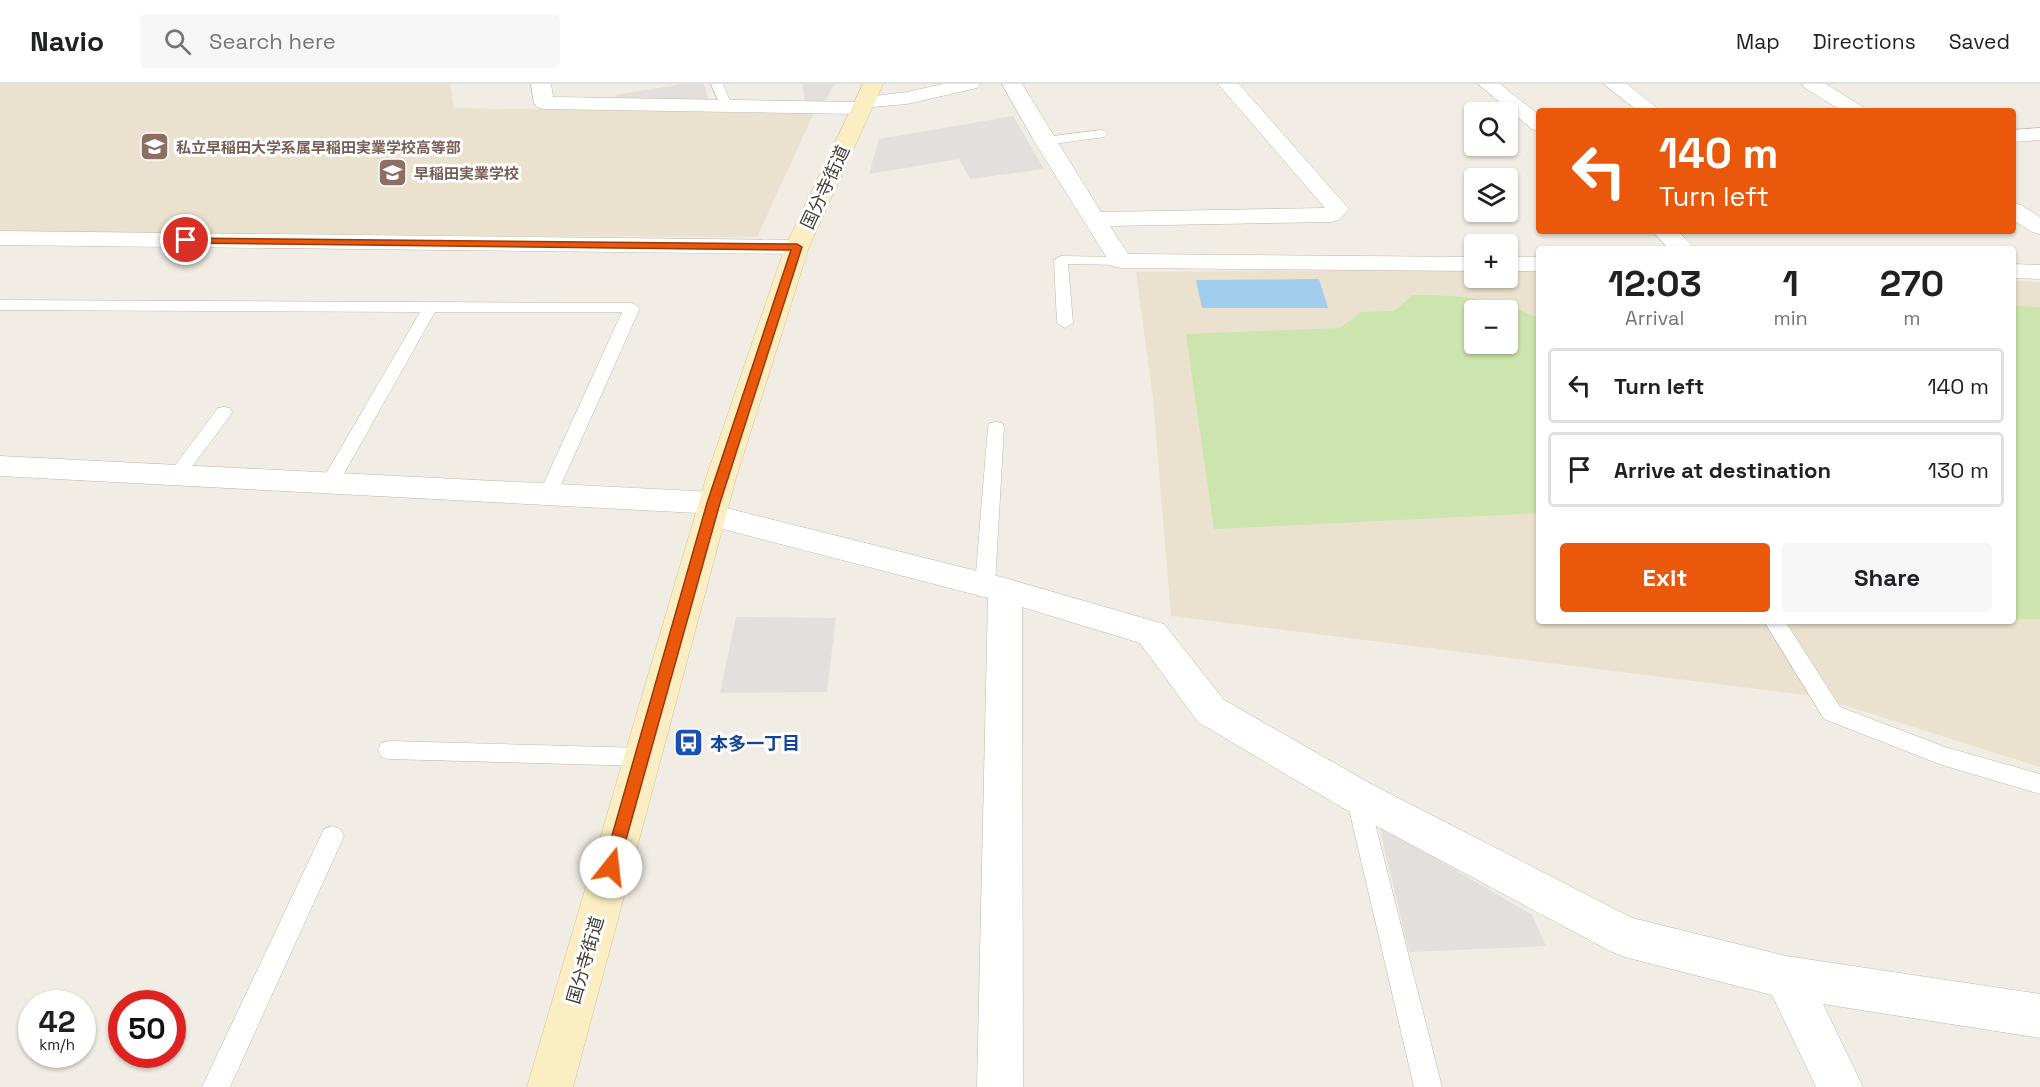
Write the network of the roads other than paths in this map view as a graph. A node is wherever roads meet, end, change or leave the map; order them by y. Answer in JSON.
{"nodes":[{"id":1,"x":541,"y":84,"type":"edge"},
{"id":2,"x":717,"y":84,"type":"edge"},
{"id":3,"x":970,"y":84,"type":"edge"},
{"id":4,"x":1012,"y":84,"type":"edge"},
{"id":5,"x":1228,"y":84,"type":"edge"},
{"id":6,"x":1488,"y":84,"type":"edge"},
{"id":7,"x":1614,"y":84,"type":"edge"},
{"id":8,"x":1812,"y":84,"type":"edge"},
{"id":9,"x":867,"y":98,"type":"edge"},
{"id":10,"x":726,"y":106,"type":"junction"},
{"id":11,"x":1647,"y":108,"type":"edge"},
{"id":12,"x":1851,"y":108,"type":"edge"},
{"id":13,"x":1536,"y":123,"type":"edge"},
{"id":14,"x":1101,"y":134,"type":"dead end"},
{"id":15,"x":2040,"y":134,"type":"edge"},
{"id":16,"x":2016,"y":136,"type":"edge"},
{"id":17,"x":1045,"y":141,"type":"junction"},
{"id":18,"x":2016,"y":212,"type":"edge"},
{"id":19,"x":1094,"y":219,"type":"junction"},
{"id":20,"x":2040,"y":227,"type":"edge"},
{"id":21,"x":1667,"y":234,"type":"edge"},
{"id":22,"x":0,"y":238,"type":"edge"},
{"id":23,"x":1680,"y":246,"type":"edge"},
{"id":24,"x":797,"y":247,"type":"junction"},
{"id":25,"x":1121,"y":261,"type":"junction"},
{"id":26,"x":1464,"y":264,"type":"edge"},
{"id":27,"x":1518,"y":264,"type":"edge"},
{"id":28,"x":1536,"y":264,"type":"edge"},
{"id":29,"x":2016,"y":271,"type":"edge"},
{"id":30,"x":2040,"y":272,"type":"edge"},
{"id":31,"x":0,"y":305,"type":"edge"},
{"id":32,"x":429,"y":307,"type":"junction"},
{"id":33,"x":1065,"y":323,"type":"dead end"},
{"id":34,"x":224,"y":412,"type":"dead end"},
{"id":35,"x":996,"y":427,"type":"dead end"},
{"id":36,"x":0,"y":466,"type":"edge"},
{"id":37,"x":176,"y":476,"type":"junction"},
{"id":38,"x":329,"y":484,"type":"junction"},
{"id":39,"x":547,"y":496,"type":"junction"},
{"id":40,"x":712,"y":509,"type":"junction"},
{"id":41,"x":995,"y":587,"type":"junction"},
{"id":42,"x":1776,"y":624,"type":"edge"},
{"id":43,"x":389,"y":750,"type":"dead end"},
{"id":44,"x":642,"y":757,"type":"junction"},
{"id":45,"x":2040,"y":784,"type":"edge"},
{"id":46,"x":1357,"y":796,"type":"junction"},
{"id":47,"x":332,"y":836,"type":"dead end"},
{"id":48,"x":1786,"y":977,"type":"junction"},
{"id":49,"x":2040,"y":1016,"type":"edge"},
{"id":50,"x":216,"y":1087,"type":"edge"},
{"id":51,"x":550,"y":1087,"type":"edge"},
{"id":52,"x":1000,"y":1087,"type":"edge"},
{"id":53,"x":1428,"y":1087,"type":"edge"},
{"id":54,"x":1840,"y":1087,"type":"edge"}],
"edges":[{"from":1,"to":10,"type":"street"},
{"from":2,"to":10,"type":"lane"},
{"from":3,"to":9,"type":"street"},
{"from":4,"to":17,"type":"street"},
{"from":5,"to":19,"type":"street"},
{"from":6,"to":13,"type":"street"},
{"from":7,"to":11,"type":"street"},
{"from":8,"to":12,"type":"street"},
{"from":9,"to":10,"type":"street"},
{"from":9,"to":24,"type":"main road","name":"国分寺街道"},
{"from":14,"to":17,"type":"lane"},
{"from":15,"to":16,"type":"street"},
{"from":17,"to":19,"type":"street"},
{"from":18,"to":20,"type":"street"},
{"from":19,"to":25,"type":"street"},
{"from":21,"to":23,"type":"street"},
{"from":22,"to":24,"type":"street"},
{"from":24,"to":40,"type":"main road","name":"国分寺街道"},
{"from":25,"to":26,"type":"street"},
{"from":25,"to":33,"type":"lane"},
{"from":27,"to":28,"type":"street"},
{"from":29,"to":30,"type":"street"},
{"from":31,"to":32,"type":"lane"},
{"from":32,"to":38,"type":"lane"},
{"from":32,"to":39,"type":"lane"},
{"from":34,"to":37,"type":"lane"},
{"from":35,"to":41,"type":"lane"},
{"from":36,"to":37,"type":"street"},
{"from":37,"to":38,"type":"street"},
{"from":38,"to":39,"type":"street"},
{"from":39,"to":40,"type":"street"},
{"from":40,"to":41,"type":"street"},
{"from":40,"to":44,"type":"main road","name":"国分寺街道"},
{"from":41,"to":46,"type":"street"},
{"from":41,"to":52,"type":"street"},
{"from":42,"to":45,"type":"lane"},
{"from":43,"to":44,"type":"lane"},
{"from":44,"to":51,"type":"main road","name":"国分寺街道"},
{"from":46,"to":48,"type":"street"},
{"from":46,"to":53,"type":"lane"},
{"from":47,"to":50,"type":"lane"},
{"from":48,"to":49,"type":"street"},
{"from":48,"to":54,"type":"street"}]}
